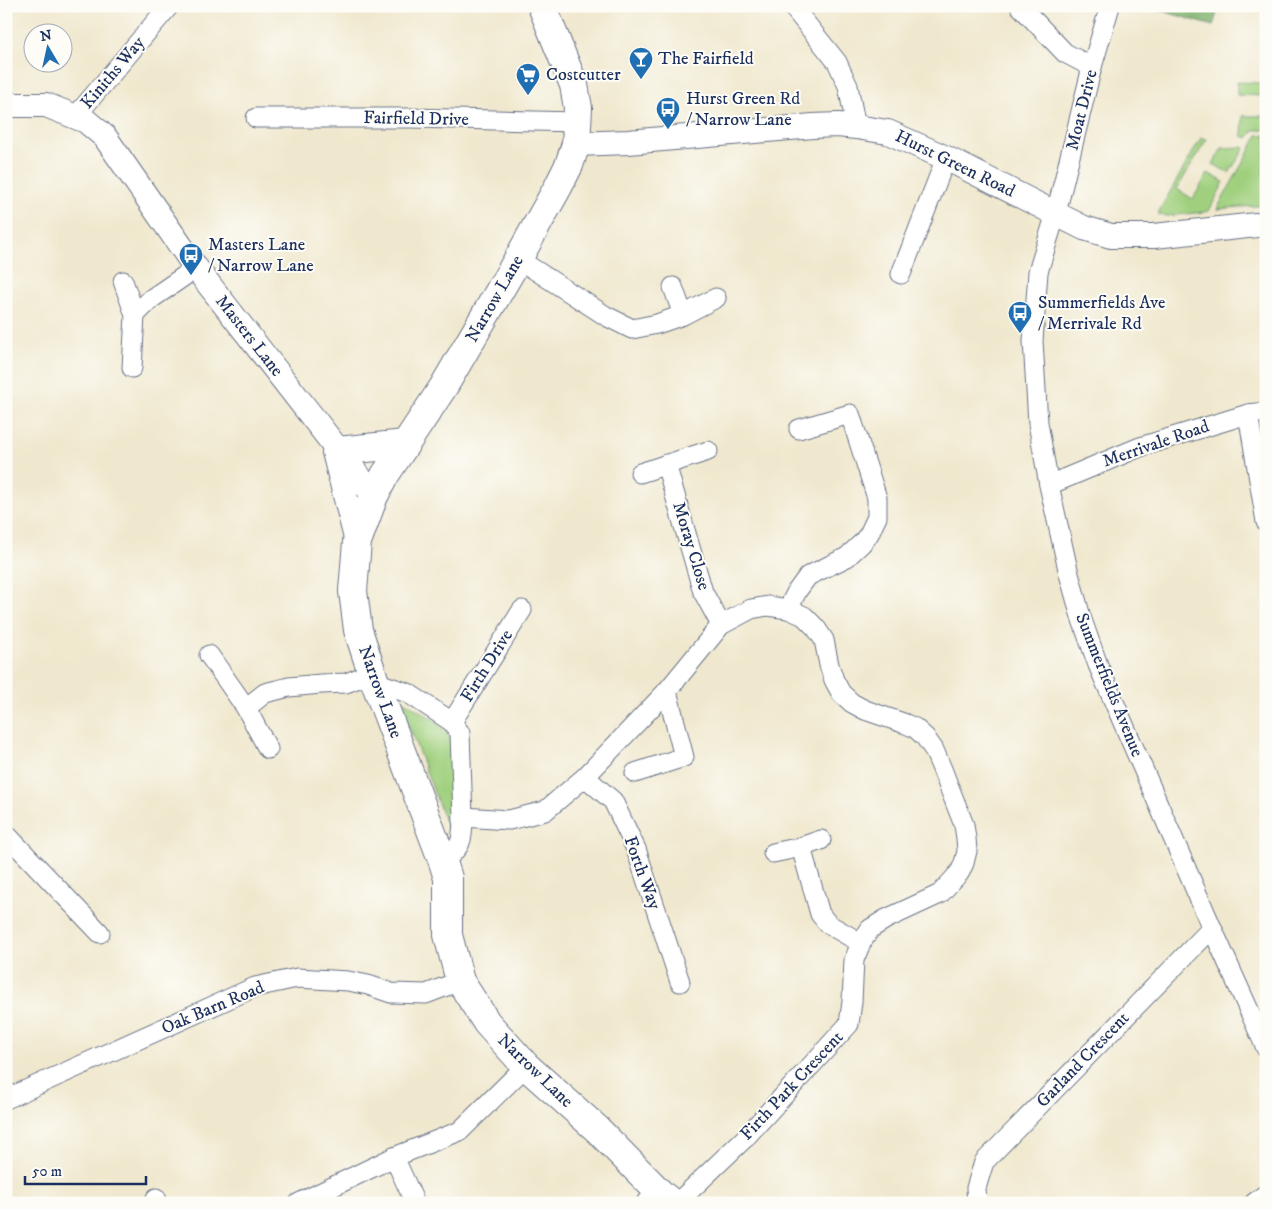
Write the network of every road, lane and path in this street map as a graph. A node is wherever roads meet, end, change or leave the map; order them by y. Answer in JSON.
{"nodes":[{"id":1,"x":169,"y":6,"type":"edge"},
{"id":2,"x":542,"y":6,"type":"edge"},
{"id":3,"x":792,"y":6,"type":"edge"},
{"id":4,"x":1020,"y":6,"type":"edge"},
{"id":5,"x":1110,"y":6,"type":"edge"},
{"id":6,"x":1092,"y":67,"type":"junction"},
{"id":7,"x":6,"y":105,"type":"edge"},
{"id":8,"x":76,"y":116,"type":"junction"},
{"id":9,"x":256,"y":118,"type":"dead end"},
{"id":10,"x":856,"y":127,"type":"junction"},
{"id":11,"x":576,"y":133,"type":"junction"},
{"id":12,"x":946,"y":158,"type":"junction"},
{"id":13,"x":1056,"y":213,"type":"junction"},
{"id":14,"x":1266,"y":224,"type":"edge"},
{"id":15,"x":518,"y":259,"type":"junction"},
{"id":16,"x":196,"y":268,"type":"junction"},
{"id":17,"x":901,"y":274,"type":"dead end"},
{"id":18,"x":123,"y":281,"type":"dead end"},
{"id":19,"x":673,"y":287,"type":"dead end"},
{"id":20,"x":716,"y":298,"type":"dead end"},
{"id":21,"x":135,"y":315,"type":"junction"},
{"id":22,"x":684,"y":315,"type":"junction"},
{"id":23,"x":132,"y":368,"type":"dead end"},
{"id":24,"x":1257,"y":413,"type":"edge"},
{"id":25,"x":800,"y":429,"type":"dead end"},
{"id":26,"x":406,"y":444,"type":"junction"},
{"id":27,"x":335,"y":446,"type":"junction"},
{"id":28,"x":708,"y":451,"type":"dead end"},
{"id":29,"x":666,"y":464,"type":"junction"},
{"id":30,"x":640,"y":473,"type":"dead end"},
{"id":31,"x":1049,"y":485,"type":"junction"},
{"id":32,"x":374,"y":496,"type":"junction"},
{"id":33,"x":1266,"y":522,"type":"edge"},
{"id":34,"x":358,"y":542,"type":"junction"},
{"id":35,"x":788,"y":609,"type":"junction"},
{"id":36,"x":522,"y":610,"type":"dead end"},
{"id":37,"x":721,"y":625,"type":"junction"},
{"id":38,"x":208,"y":655,"type":"dead end"},
{"id":39,"x":374,"y":677,"type":"junction"},
{"id":40,"x":666,"y":691,"type":"junction"},
{"id":41,"x":246,"y":708,"type":"junction"},
{"id":42,"x":452,"y":722,"type":"junction"},
{"id":43,"x":268,"y":749,"type":"dead end"},
{"id":44,"x":635,"y":773,"type":"dead end"},
{"id":45,"x":585,"y":777,"type":"junction"},
{"id":46,"x":463,"y":817,"type":"junction"},
{"id":47,"x":6,"y":834,"type":"edge"},
{"id":48,"x":821,"y":840,"type":"dead end"},
{"id":49,"x":801,"y":847,"type":"junction"},
{"id":50,"x":773,"y":853,"type":"dead end"},
{"id":51,"x":444,"y":862,"type":"junction"},
{"id":52,"x":1212,"y":928,"type":"junction"},
{"id":53,"x":100,"y":933,"type":"dead end"},
{"id":54,"x":861,"y":943,"type":"junction"},
{"id":55,"x":460,"y":981,"type":"junction"},
{"id":56,"x":680,"y":982,"type":"dead end"},
{"id":57,"x":1266,"y":1048,"type":"edge"},
{"id":58,"x":526,"y":1066,"type":"junction"},
{"id":59,"x":6,"y":1099,"type":"edge"},
{"id":60,"x":394,"y":1157,"type":"junction"},
{"id":61,"x":1266,"y":1194,"type":"edge"},
{"id":62,"x":664,"y":1201,"type":"edge"},
{"id":63,"x":299,"y":1203,"type":"edge"},
{"id":64,"x":415,"y":1203,"type":"edge"},
{"id":65,"x":977,"y":1203,"type":"edge"},
{"id":66,"x":1254,"y":1203,"type":"edge"}],
"edges":[{"from":1,"to":8,"type":"street","name":"Kiniths Way"},
{"from":2,"to":11,"type":"main road"},
{"from":3,"to":10,"type":"street"},
{"from":4,"to":6,"type":"street"},
{"from":5,"to":6,"type":"street","name":"Moat Drive"},
{"from":6,"to":13,"type":"street","name":"Moat Drive"},
{"from":7,"to":8,"type":"street","name":"Masters Lane"},
{"from":8,"to":16,"type":"street","name":"Masters Lane"},
{"from":9,"to":11,"type":"street","name":"Fairfield Drive"},
{"from":10,"to":11,"type":"street","name":"Hurst Green Road"},
{"from":10,"to":12,"type":"street","name":"Hurst Green Road"},
{"from":11,"to":15,"type":"main road","name":"Narrow Lane"},
{"from":12,"to":13,"type":"street","name":"Hurst Green Road"},
{"from":12,"to":17,"type":"street"},
{"from":13,"to":14,"type":"street","name":"Hurst Green Road"},
{"from":13,"to":31,"type":"street","name":"Summerfields Avenue"},
{"from":15,"to":22,"type":"street"},
{"from":15,"to":26,"type":"main road","name":"Narrow Lane"},
{"from":16,"to":21,"type":"street"},
{"from":16,"to":27,"type":"street","name":"Masters Lane"},
{"from":18,"to":21,"type":"street"},
{"from":19,"to":22,"type":"street"},
{"from":20,"to":22,"type":"street"},
{"from":21,"to":23,"type":"street"},
{"from":24,"to":31,"type":"street","name":"Merrivale Road"},
{"from":24,"to":33,"type":"street"},
{"from":25,"to":35,"type":"street"},
{"from":26,"to":27,"type":"main road"},
{"from":26,"to":32,"type":"main road","name":"Narrow Lane"},
{"from":27,"to":32,"type":"street","name":"Masters Lane"},
{"from":27,"to":34,"type":"street"},
{"from":28,"to":29,"type":"street"},
{"from":29,"to":30,"type":"street"},
{"from":29,"to":37,"type":"street","name":"Moray Close"},
{"from":31,"to":52,"type":"street","name":"Summerfields Avenue"},
{"from":32,"to":34,"type":"main road","name":"Narrow Lane"},
{"from":34,"to":39,"type":"main road","name":"Narrow Lane"},
{"from":35,"to":37,"type":"street","name":"Firth Park Crescent"},
{"from":35,"to":54,"type":"street","name":"Firth Park Crescent"},
{"from":36,"to":42,"type":"street","name":"Firth Drive"},
{"from":37,"to":40,"type":"street","name":"Firth Park Crescent"},
{"from":38,"to":41,"type":"street"},
{"from":39,"to":41,"type":"street"},
{"from":39,"to":42,"type":"street"},
{"from":39,"to":51,"type":"main road","name":"Narrow Lane"},
{"from":40,"to":44,"type":"street"},
{"from":40,"to":45,"type":"street","name":"Firth Park Crescent"},
{"from":41,"to":43,"type":"street"},
{"from":42,"to":46,"type":"street"},
{"from":45,"to":46,"type":"street","name":"Firth Park Crescent"},
{"from":45,"to":56,"type":"street","name":"Forth Way"},
{"from":46,"to":51,"type":"street"},
{"from":47,"to":53,"type":"street"},
{"from":48,"to":49,"type":"street"},
{"from":49,"to":50,"type":"street"},
{"from":49,"to":54,"type":"street"},
{"from":51,"to":55,"type":"main road","name":"Narrow Lane"},
{"from":52,"to":57,"type":"street","name":"Summerfields Avenue"},
{"from":52,"to":65,"type":"street","name":"Garland Crescent"},
{"from":54,"to":62,"type":"street","name":"Firth Park Crescent"},
{"from":55,"to":58,"type":"main road","name":"Narrow Lane"},
{"from":55,"to":59,"type":"street","name":"Oak Barn Road"},
{"from":58,"to":60,"type":"street"},
{"from":58,"to":62,"type":"main road","name":"Narrow Lane"},
{"from":60,"to":63,"type":"street"},
{"from":60,"to":64,"type":"street"},
{"from":61,"to":66,"type":"street"}]}
